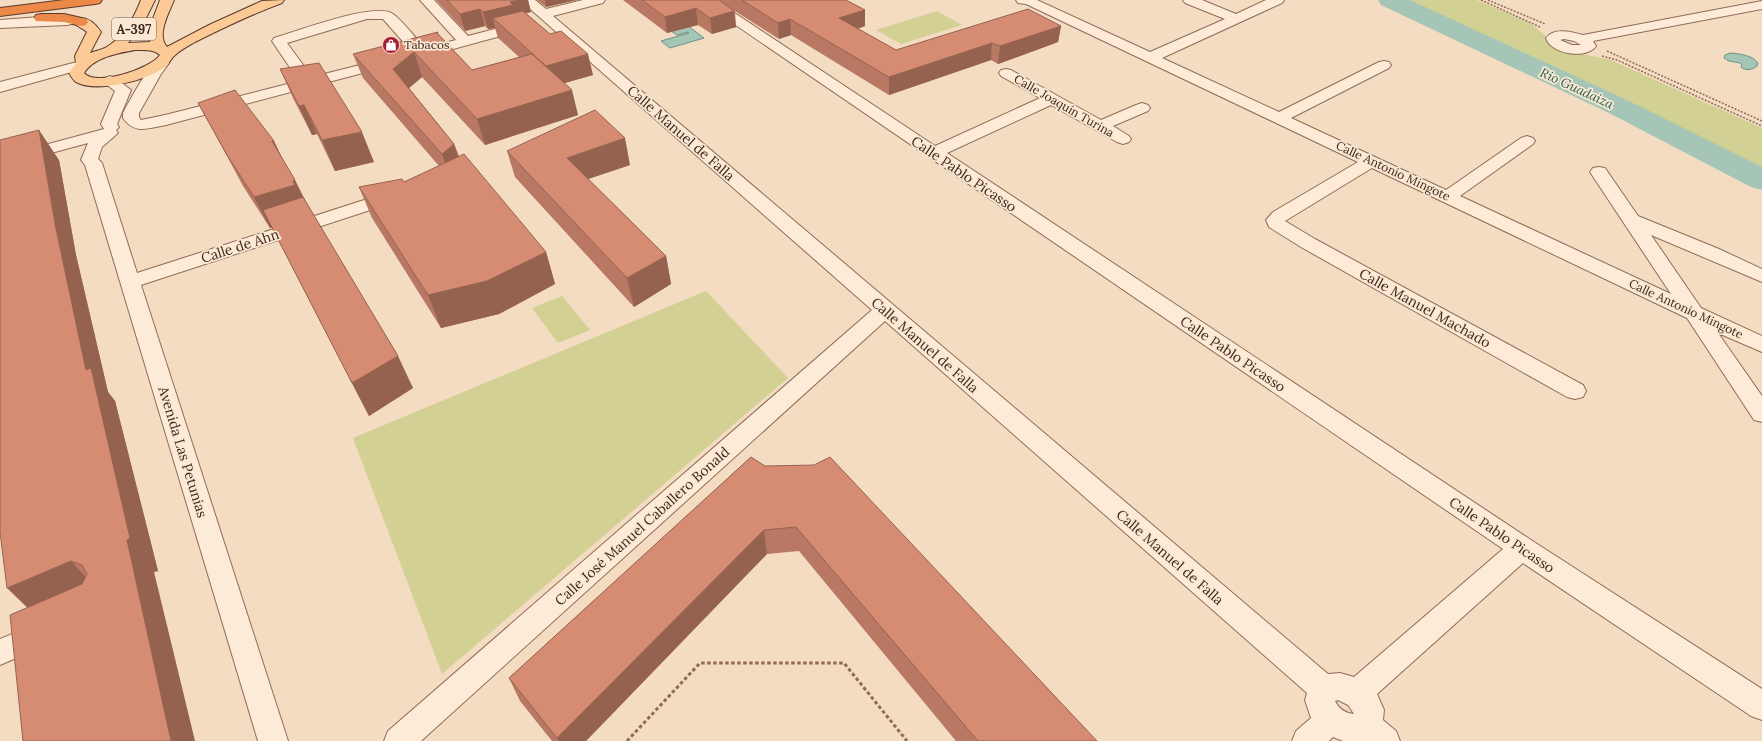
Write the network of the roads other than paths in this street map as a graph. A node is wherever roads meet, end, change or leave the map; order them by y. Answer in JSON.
{"nodes":[{"id":1,"x":36,"y":0,"type":"edge"},
{"id":2,"x":95,"y":0,"type":"edge"},
{"id":3,"x":148,"y":0,"type":"edge"},
{"id":4,"x":168,"y":0,"type":"edge"},
{"id":5,"x":277,"y":0,"type":"edge"},
{"id":6,"x":427,"y":0,"type":"edge"},
{"id":7,"x":527,"y":0,"type":"edge"},
{"id":8,"x":598,"y":0,"type":"edge"},
{"id":9,"x":706,"y":0,"type":"edge"},
{"id":10,"x":1027,"y":0,"type":"edge"},
{"id":11,"x":1190,"y":0,"type":"edge"},
{"id":12,"x":1277,"y":0,"type":"edge"},
{"id":13,"x":1729,"y":0,"type":"edge"},
{"id":14,"x":0,"y":4,"type":"edge"},
{"id":15,"x":1762,"y":5,"type":"edge"},
{"id":16,"x":1748,"y":8,"type":"junction"},
{"id":17,"x":0,"y":12,"type":"edge"},
{"id":18,"x":1762,"y":14,"type":"edge"},
{"id":19,"x":547,"y":16,"type":"junction"},
{"id":20,"x":1235,"y":18,"type":"junction"},
{"id":21,"x":0,"y":21,"type":"edge"},
{"id":22,"x":82,"y":22,"type":"junction"},
{"id":23,"x":0,"y":24,"type":"edge"},
{"id":24,"x":1554,"y":38,"type":"road end"},
{"id":25,"x":465,"y":41,"type":"junction"},
{"id":26,"x":110,"y":51,"type":"junction"},
{"id":27,"x":421,"y":53,"type":"junction"},
{"id":28,"x":163,"y":55,"type":"junction"},
{"id":29,"x":1149,"y":58,"type":"junction"},
{"id":30,"x":1384,"y":66,"type":"dead end"},
{"id":31,"x":81,"y":69,"type":"junction"},
{"id":32,"x":1006,"y":72,"type":"dead end"},
{"id":33,"x":110,"y":81,"type":"junction"},
{"id":34,"x":308,"y":83,"type":"junction"},
{"id":35,"x":0,"y":87,"type":"edge"},
{"id":36,"x":0,"y":97,"type":"edge"},
{"id":37,"x":1051,"y":99,"type":"junction"},
{"id":38,"x":1142,"y":108,"type":"dead end"},
{"id":39,"x":1279,"y":118,"type":"junction"},
{"id":40,"x":1100,"y":126,"type":"junction"},
{"id":41,"x":122,"y":129,"type":"junction"},
{"id":42,"x":1123,"y":139,"type":"dead end"},
{"id":43,"x":1527,"y":141,"type":"dead end"},
{"id":44,"x":5,"y":143,"type":"edge"},
{"id":45,"x":934,"y":153,"type":"junction"},
{"id":46,"x":20,"y":157,"type":"junction"},
{"id":47,"x":1372,"y":161,"type":"junction"},
{"id":48,"x":0,"y":162,"type":"edge"},
{"id":49,"x":1599,"y":172,"type":"dead end"},
{"id":50,"x":411,"y":191,"type":"edge"},
{"id":51,"x":1448,"y":197,"type":"junction"},
{"id":52,"x":1631,"y":220,"type":"junction"},
{"id":53,"x":1762,"y":276,"type":"edge"},
{"id":54,"x":130,"y":282,"type":"junction"},
{"id":55,"x":885,"y":310,"type":"junction"},
{"id":56,"x":1693,"y":312,"type":"junction"},
{"id":57,"x":1762,"y":345,"type":"edge"},
{"id":58,"x":1576,"y":391,"type":"dead end"},
{"id":59,"x":1762,"y":414,"type":"edge"},
{"id":60,"x":1522,"y":548,"type":"junction"},
{"id":61,"x":65,"y":623,"type":"edge"},
{"id":62,"x":0,"y":652,"type":"edge"},
{"id":63,"x":1324,"y":689,"type":"junction"},
{"id":64,"x":1357,"y":694,"type":"junction"},
{"id":65,"x":1762,"y":706,"type":"edge"},
{"id":66,"x":1330,"y":720,"type":"junction"},
{"id":67,"x":1375,"y":733,"type":"edge"},
{"id":68,"x":273,"y":741,"type":"edge"},
{"id":69,"x":399,"y":741,"type":"edge"},
{"id":70,"x":1307,"y":741,"type":"edge"}],
"edges":[{"from":1,"to":14,"type":"highway"},
{"from":2,"to":17,"type":"highway"},
{"from":3,"to":26,"type":"main road","number":"A-397"},
{"from":4,"to":28,"type":"main road","number":"A-397"},
{"from":5,"to":28,"type":"main road"},
{"from":6,"to":25,"type":"street"},
{"from":7,"to":19,"type":"street","name":"Calle Manuel de Falla"},
{"from":8,"to":19,"type":"street"},
{"from":9,"to":45,"type":"street","name":"Calle Pablo Picasso"},
{"from":10,"to":29,"type":"street","name":"Calle Antonio Mingote"},
{"from":11,"to":20,"type":"street"},
{"from":12,"to":20,"type":"street"},
{"from":13,"to":16,"type":"street"},
{"from":15,"to":16,"type":"street"},
{"from":16,"to":18,"type":"street"},
{"from":16,"to":24,"type":"street"},
{"from":19,"to":25,"type":"street"},
{"from":19,"to":55,"type":"street","name":"Calle Manuel de Falla"},
{"from":20,"to":29,"type":"street"},
{"from":21,"to":22,"type":"highway"},
{"from":22,"to":23,"type":"street"},
{"from":22,"to":31,"type":"main road"},
{"from":25,"to":27,"type":"street"},
{"from":26,"to":28,"type":"main road"},
{"from":26,"to":31,"type":"main road"},
{"from":27,"to":34,"type":"street"},
{"from":27,"to":34,"type":"street"},
{"from":28,"to":33,"type":"main road"},
{"from":28,"to":41,"type":"street"},
{"from":29,"to":39,"type":"street","name":"Calle Antonio Mingote"},
{"from":30,"to":39,"type":"street"},
{"from":31,"to":33,"type":"main road"},
{"from":31,"to":35,"type":"street"},
{"from":31,"to":36,"type":"street"},
{"from":32,"to":37,"type":"street","name":"Calle Joaquín Turina"},
{"from":33,"to":41,"type":"street"},
{"from":34,"to":41,"type":"street"},
{"from":37,"to":40,"type":"street","name":"Calle Joaquín Turina"},
{"from":37,"to":45,"type":"street"},
{"from":38,"to":40,"type":"street"},
{"from":39,"to":47,"type":"street","name":"Calle Antonio Mingote"},
{"from":40,"to":42,"type":"street","name":"Calle Joaquín Turina"},
{"from":41,"to":46,"type":"street"},
{"from":41,"to":54,"type":"street","name":"Avenida Las Petunias"},
{"from":43,"to":51,"type":"street"},
{"from":44,"to":46,"type":"street"},
{"from":45,"to":60,"type":"street","name":"Calle Pablo Picasso"},
{"from":46,"to":48,"type":"street"},
{"from":47,"to":51,"type":"street","name":"Calle Antonio Mingote"},
{"from":47,"to":58,"type":"street","name":"Calle Manuel Machado"},
{"from":49,"to":52,"type":"street"},
{"from":50,"to":54,"type":"street","name":"Calle de Ahn"},
{"from":51,"to":56,"type":"street","name":"Calle Antonio Mingote"},
{"from":52,"to":53,"type":"street"},
{"from":52,"to":56,"type":"street"},
{"from":54,"to":68,"type":"street","name":"Avenida Las Petunias"},
{"from":55,"to":63,"type":"street","name":"Calle Manuel de Falla"},
{"from":55,"to":69,"type":"street","name":"Calle José Manuel Caballero Bonald"},
{"from":56,"to":57,"type":"street","name":"Calle Antonio Mingote"},
{"from":56,"to":59,"type":"street"},
{"from":60,"to":64,"type":"street"},
{"from":60,"to":65,"type":"street","name":"Calle Pablo Picasso"},
{"from":61,"to":62,"type":"street"},
{"from":63,"to":64,"type":"street"},
{"from":63,"to":66,"type":"street"},
{"from":64,"to":67,"type":"street"},
{"from":66,"to":67,"type":"street"},
{"from":66,"to":70,"type":"street"}]}
